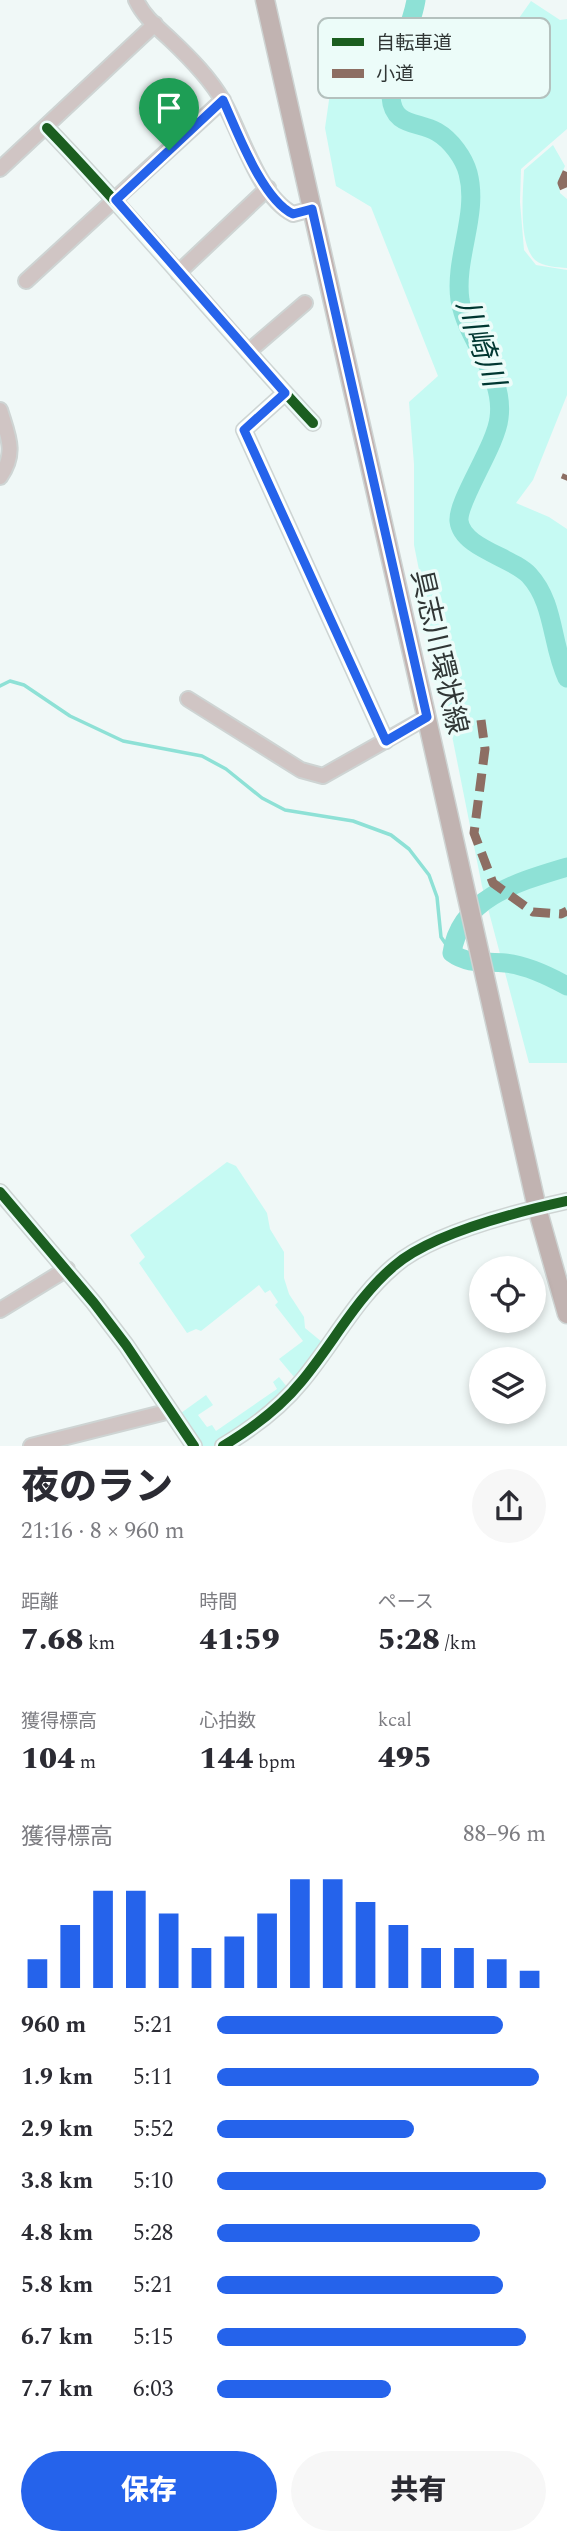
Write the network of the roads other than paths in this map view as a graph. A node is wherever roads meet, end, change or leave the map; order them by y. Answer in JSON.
{"nodes":[{"id":1,"x":136,"y":0,"type":"edge"},
{"id":2,"x":265,"y":0,"type":"edge"},
{"id":3,"x":155,"y":24,"type":"junction"},
{"id":4,"x":223,"y":100,"type":"junction"},
{"id":5,"x":47,"y":128,"type":"junction"},
{"id":6,"x":0,"y":169,"type":"edge"},
{"id":7,"x":268,"y":188,"type":"junction"},
{"id":8,"x":116,"y":200,"type":"junction"},
{"id":9,"x":312,"y":209,"type":"junction"},
{"id":10,"x":178,"y":273,"type":"junction"},
{"id":11,"x":26,"y":281,"type":"dead end"},
{"id":12,"x":305,"y":303,"type":"dead end"},
{"id":13,"x":248,"y":352,"type":"junction"},
{"id":14,"x":285,"y":393,"type":"junction"},
{"id":15,"x":0,"y":410,"type":"edge"},
{"id":16,"x":313,"y":423,"type":"dead end"},
{"id":17,"x":0,"y":477,"type":"edge"},
{"id":18,"x":188,"y":699,"type":"dead end"},
{"id":19,"x":427,"y":717,"type":"junction"},
{"id":20,"x":386,"y":741,"type":"junction"},
{"id":21,"x":0,"y":1192,"type":"edge"},
{"id":22,"x":567,"y":1201,"type":"edge"},
{"id":23,"x":537,"y":1208,"type":"junction"},
{"id":24,"x":67,"y":1269,"type":"junction"},
{"id":25,"x":0,"y":1310,"type":"edge"},
{"id":26,"x":567,"y":1314,"type":"edge"},
{"id":27,"x":170,"y":1411,"type":"junction"},
{"id":28,"x":31,"y":1446,"type":"edge"},
{"id":29,"x":194,"y":1446,"type":"edge"},
{"id":30,"x":223,"y":1446,"type":"edge"}],
"edges":[{"from":1,"to":3,"type":"street"},
{"from":2,"to":9,"type":"main road","name":"具志川環状線"},
{"from":3,"to":4,"type":"street"},
{"from":3,"to":5,"type":"street"},
{"from":4,"to":7,"type":"street"},
{"from":4,"to":8,"type":"street"},
{"from":5,"to":6,"type":"street"},
{"from":5,"to":8,"type":"street"},
{"from":7,"to":9,"type":"street"},
{"from":7,"to":10,"type":"street"},
{"from":8,"to":10,"type":"street"},
{"from":8,"to":11,"type":"street"},
{"from":9,"to":19,"type":"main road","name":"具志川環状線"},
{"from":10,"to":13,"type":"street"},
{"from":12,"to":13,"type":"street"},
{"from":13,"to":14,"type":"street"},
{"from":14,"to":16,"type":"street"},
{"from":14,"to":20,"type":"street"},
{"from":15,"to":17,"type":"street"},
{"from":18,"to":20,"type":"street"},
{"from":19,"to":20,"type":"street"},
{"from":19,"to":23,"type":"main road","name":"具志川環状線"},
{"from":21,"to":24,"type":"street"},
{"from":22,"to":23,"type":"street"},
{"from":23,"to":26,"type":"main road","name":"具志川環状線"},
{"from":23,"to":30,"type":"street"},
{"from":24,"to":25,"type":"street"},
{"from":24,"to":27,"type":"street"},
{"from":27,"to":28,"type":"street"},
{"from":27,"to":29,"type":"street"}]}
